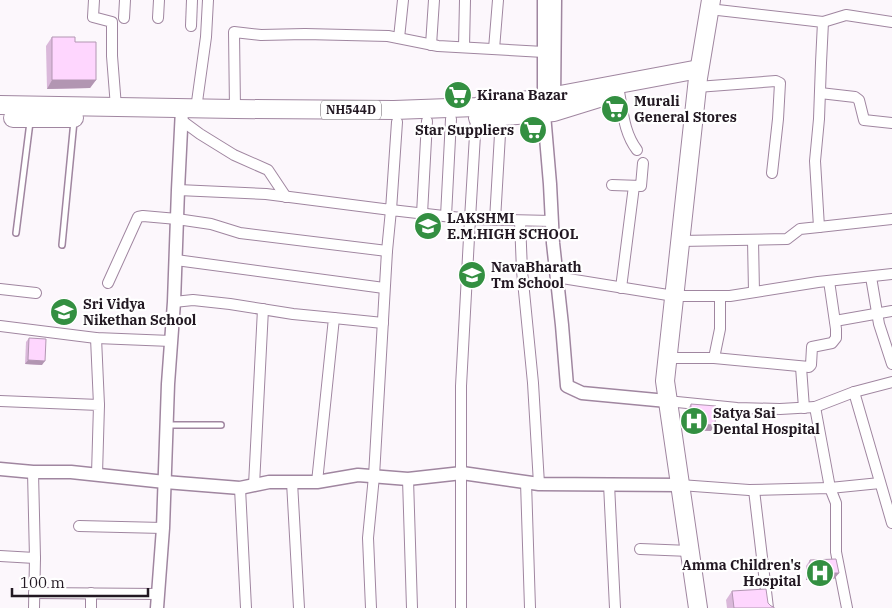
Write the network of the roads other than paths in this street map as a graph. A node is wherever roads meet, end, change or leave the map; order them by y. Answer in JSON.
{"nodes":[{"id":1,"x":94,"y":0,"type":"edge"},
{"id":2,"x":126,"y":0,"type":"edge"},
{"id":3,"x":159,"y":0,"type":"edge"},
{"id":4,"x":192,"y":0,"type":"edge"},
{"id":5,"x":208,"y":0,"type":"edge"},
{"id":6,"x":403,"y":0,"type":"edge"},
{"id":7,"x":434,"y":0,"type":"edge"},
{"id":8,"x":466,"y":0,"type":"edge"},
{"id":9,"x":498,"y":0,"type":"edge"},
{"id":10,"x":544,"y":0,"type":"edge"},
{"id":11,"x":555,"y":0,"type":"edge"},
{"id":12,"x":710,"y":4,"type":"edge"},
{"id":13,"x":124,"y":18,"type":"dead end"},
{"id":14,"x":158,"y":18,"type":"dead end"},
{"id":15,"x":823,"y":22,"type":"junction"},
{"id":16,"x":892,"y":22,"type":"edge"},
{"id":17,"x":191,"y":26,"type":"dead end"},
{"id":18,"x":399,"y":38,"type":"junction"},
{"id":19,"x":431,"y":45,"type":"junction"},
{"id":20,"x":464,"y":48,"type":"junction"},
{"id":21,"x":494,"y":49,"type":"junction"},
{"id":22,"x":544,"y":52,"type":"junction"},
{"id":23,"x":698,"y":78,"type":"junction"},
{"id":24,"x":620,"y":92,"type":"junction"},
{"id":25,"x":820,"y":93,"type":"junction"},
{"id":26,"x":549,"y":105,"type":"junction"},
{"id":27,"x":0,"y":106,"type":"edge"},
{"id":28,"x":116,"y":107,"type":"junction"},
{"id":29,"x":235,"y":109,"type":"junction"},
{"id":30,"x":186,"y":112,"type":"junction"},
{"id":31,"x":37,"y":114,"type":"junction"},
{"id":32,"x":501,"y":117,"type":"junction"},
{"id":33,"x":0,"y":118,"type":"edge"},
{"id":34,"x":75,"y":118,"type":"junction"},
{"id":35,"x":476,"y":118,"type":"junction"},
{"id":36,"x":451,"y":119,"type":"junction"},
{"id":37,"x":427,"y":121,"type":"junction"},
{"id":38,"x":397,"y":122,"type":"junction"},
{"id":39,"x":892,"y":123,"type":"edge"},
{"id":40,"x":638,"y":150,"type":"dead end"},
{"id":41,"x":642,"y":163,"type":"dead end"},
{"id":42,"x":772,"y":173,"type":"dead end"},
{"id":43,"x":612,"y":185,"type":"dead end"},
{"id":44,"x":634,"y":186,"type":"junction"},
{"id":45,"x":178,"y":190,"type":"junction"},
{"id":46,"x":286,"y":197,"type":"junction"},
{"id":47,"x":391,"y":210,"type":"junction"},
{"id":48,"x":422,"y":214,"type":"junction"},
{"id":49,"x":446,"y":216,"type":"junction"},
{"id":50,"x":177,"y":219,"type":"junction"},
{"id":51,"x":470,"y":219,"type":"junction"},
{"id":52,"x":892,"y":219,"type":"edge"},
{"id":53,"x":495,"y":220,"type":"junction"},
{"id":54,"x":520,"y":221,"type":"junction"},
{"id":55,"x":552,"y":221,"type":"junction"},
{"id":56,"x":819,"y":227,"type":"junction"},
{"id":57,"x":16,"y":233,"type":"dead end"},
{"id":58,"x":753,"y":240,"type":"junction"},
{"id":59,"x":680,"y":241,"type":"junction"},
{"id":60,"x":62,"y":245,"type":"dead end"},
{"id":61,"x":386,"y":251,"type":"junction"},
{"id":62,"x":176,"y":260,"type":"junction"},
{"id":63,"x":892,"y":274,"type":"edge"},
{"id":64,"x":871,"y":276,"type":"junction"},
{"id":65,"x":556,"y":277,"type":"junction"},
{"id":66,"x":828,"y":281,"type":"junction"},
{"id":67,"x":108,"y":283,"type":"dead end"},
{"id":68,"x":384,"y":288,"type":"junction"},
{"id":69,"x":621,"y":288,"type":"junction"},
{"id":70,"x":0,"y":289,"type":"edge"},
{"id":71,"x":754,"y":292,"type":"junction"},
{"id":72,"x":36,"y":294,"type":"dead end"},
{"id":73,"x":674,"y":296,"type":"junction"},
{"id":74,"x":720,"y":296,"type":"junction"},
{"id":75,"x":174,"y":302,"type":"junction"},
{"id":76,"x":263,"y":309,"type":"junction"},
{"id":77,"x":892,"y":311,"type":"edge"},
{"id":78,"x":878,"y":313,"type":"junction"},
{"id":79,"x":334,"y":318,"type":"junction"},
{"id":80,"x":835,"y":320,"type":"junction"},
{"id":81,"x":383,"y":323,"type":"junction"},
{"id":82,"x":0,"y":326,"type":"edge"},
{"id":83,"x":96,"y":338,"type":"junction"},
{"id":84,"x":171,"y":341,"type":"junction"},
{"id":85,"x":667,"y":358,"type":"junction"},
{"id":86,"x":714,"y":358,"type":"junction"},
{"id":87,"x":892,"y":364,"type":"edge"},
{"id":88,"x":801,"y":367,"type":"junction"},
{"id":89,"x":892,"y":382,"type":"edge"},
{"id":90,"x":854,"y":392,"type":"junction"},
{"id":91,"x":0,"y":400,"type":"edge"},
{"id":92,"x":667,"y":401,"type":"junction"},
{"id":93,"x":99,"y":406,"type":"junction"},
{"id":94,"x":815,"y":407,"type":"junction"},
{"id":95,"x":804,"y":408,"type":"junction"},
{"id":96,"x":167,"y":425,"type":"junction"},
{"id":97,"x":221,"y":426,"type":"dead end"},
{"id":98,"x":0,"y":469,"type":"edge"},
{"id":99,"x":32,"y":472,"type":"junction"},
{"id":100,"x":462,"y":473,"type":"junction"},
{"id":101,"x":97,"y":474,"type":"junction"},
{"id":102,"x":374,"y":476,"type":"junction"},
{"id":103,"x":408,"y":479,"type":"junction"},
{"id":104,"x":165,"y":482,"type":"junction"},
{"id":105,"x":292,"y":482,"type":"junction"},
{"id":106,"x":317,"y":482,"type":"junction"},
{"id":107,"x":526,"y":482,"type":"junction"},
{"id":108,"x":880,"y":483,"type":"junction"},
{"id":109,"x":539,"y":484,"type":"junction"},
{"id":110,"x":609,"y":484,"type":"junction"},
{"id":111,"x":254,"y":485,"type":"junction"},
{"id":112,"x":680,"y":485,"type":"junction"},
{"id":113,"x":240,"y":488,"type":"junction"},
{"id":114,"x":830,"y":488,"type":"junction"},
{"id":115,"x":754,"y":490,"type":"junction"},
{"id":116,"x":892,"y":523,"type":"edge"},
{"id":117,"x":79,"y":526,"type":"dead end"},
{"id":118,"x":163,"y":528,"type":"junction"},
{"id":119,"x":640,"y":548,"type":"dead end"},
{"id":120,"x":690,"y":551,"type":"junction"},
{"id":121,"x":0,"y":556,"type":"edge"},
{"id":122,"x":35,"y":558,"type":"junction"},
{"id":123,"x":34,"y":593,"type":"junction"},
{"id":124,"x":91,"y":593,"type":"junction"},
{"id":125,"x":158,"y":594,"type":"junction"},
{"id":126,"x":34,"y":608,"type":"edge"},
{"id":127,"x":91,"y":608,"type":"edge"},
{"id":128,"x":157,"y":608,"type":"edge"},
{"id":129,"x":246,"y":608,"type":"edge"},
{"id":130,"x":299,"y":608,"type":"edge"},
{"id":131,"x":370,"y":608,"type":"edge"},
{"id":132,"x":412,"y":608,"type":"edge"},
{"id":133,"x":461,"y":608,"type":"edge"},
{"id":134,"x":530,"y":608,"type":"edge"},
{"id":135,"x":615,"y":608,"type":"edge"},
{"id":136,"x":698,"y":608,"type":"edge"},
{"id":137,"x":768,"y":608,"type":"edge"},
{"id":138,"x":848,"y":608,"type":"edge"}],
"edges":[{"from":1,"to":28,"type":"street"},
{"from":2,"to":13,"type":"street"},
{"from":3,"to":14,"type":"street"},
{"from":4,"to":17,"type":"street"},
{"from":5,"to":30,"type":"street"},
{"from":6,"to":18,"type":"street"},
{"from":7,"to":19,"type":"street"},
{"from":8,"to":20,"type":"street"},
{"from":9,"to":21,"type":"street"},
{"from":10,"to":22,"type":"street"},
{"from":11,"to":26,"type":"street"},
{"from":12,"to":15,"type":"street"},
{"from":12,"to":23,"type":"highway"},
{"from":15,"to":16,"type":"street"},
{"from":15,"to":25,"type":"street"},
{"from":18,"to":19,"type":"street"},
{"from":18,"to":29,"type":"street"},
{"from":19,"to":20,"type":"street"},
{"from":20,"to":21,"type":"street"},
{"from":21,"to":22,"type":"street"},
{"from":22,"to":26,"type":"street"},
{"from":23,"to":24,"type":"highway","number":"NH544D"},
{"from":23,"to":26,"type":"highway","number":"NH544D"},
{"from":23,"to":42,"type":"street"},
{"from":23,"to":59,"type":"highway"},
{"from":24,"to":26,"type":"highway","number":"NH544D"},
{"from":24,"to":40,"type":"street"},
{"from":25,"to":39,"type":"street"},
{"from":25,"to":56,"type":"street"},
{"from":26,"to":29,"type":"highway","number":"NH544D"},
{"from":26,"to":32,"type":"highway","number":"NH544D"},
{"from":26,"to":55,"type":"street"},
{"from":27,"to":31,"type":"highway","number":"NH544D"},
{"from":28,"to":30,"type":"highway","number":"NH544D"},
{"from":28,"to":31,"type":"highway","number":"NH544D"},
{"from":29,"to":30,"type":"highway","number":"NH544D"},
{"from":30,"to":34,"type":"highway","number":"NH544D"},
{"from":30,"to":38,"type":"highway","number":"NH544D"},
{"from":30,"to":45,"type":"street"},
{"from":30,"to":46,"type":"street"},
{"from":31,"to":33,"type":"highway","number":"NH544D"},
{"from":31,"to":34,"type":"highway","number":"NH544D"},
{"from":31,"to":57,"type":"lane"},
{"from":32,"to":35,"type":"highway","number":"NH544D"},
{"from":32,"to":53,"type":"street"},
{"from":34,"to":60,"type":"lane"},
{"from":35,"to":36,"type":"highway","number":"NH544D"},
{"from":35,"to":51,"type":"street"},
{"from":36,"to":37,"type":"highway","number":"NH544D"},
{"from":36,"to":49,"type":"street"},
{"from":37,"to":38,"type":"highway","number":"NH544D"},
{"from":37,"to":48,"type":"street"},
{"from":38,"to":47,"type":"street"},
{"from":41,"to":44,"type":"street"},
{"from":43,"to":44,"type":"street"},
{"from":44,"to":69,"type":"street"},
{"from":45,"to":46,"type":"street"},
{"from":45,"to":50,"type":"street"},
{"from":46,"to":47,"type":"street"},
{"from":47,"to":48,"type":"street"},
{"from":47,"to":61,"type":"street"},
{"from":48,"to":49,"type":"street"},
{"from":49,"to":51,"type":"street"},
{"from":50,"to":61,"type":"street"},
{"from":50,"to":62,"type":"street"},
{"from":50,"to":67,"type":"street"},
{"from":51,"to":53,"type":"street"},
{"from":51,"to":100,"type":"street"},
{"from":52,"to":56,"type":"street"},
{"from":53,"to":54,"type":"street"},
{"from":54,"to":55,"type":"street"},
{"from":54,"to":109,"type":"street"},
{"from":55,"to":65,"type":"street"},
{"from":56,"to":58,"type":"street"},
{"from":58,"to":59,"type":"street"},
{"from":58,"to":71,"type":"street"},
{"from":59,"to":73,"type":"highway"},
{"from":61,"to":68,"type":"street"},
{"from":62,"to":68,"type":"street"},
{"from":62,"to":75,"type":"street"},
{"from":63,"to":64,"type":"street"},
{"from":64,"to":66,"type":"street"},
{"from":64,"to":78,"type":"street"},
{"from":65,"to":69,"type":"street"},
{"from":65,"to":92,"type":"street"},
{"from":66,"to":71,"type":"street"},
{"from":66,"to":80,"type":"street"},
{"from":68,"to":81,"type":"street"},
{"from":69,"to":73,"type":"street"},
{"from":70,"to":72,"type":"street"},
{"from":71,"to":74,"type":"street"},
{"from":73,"to":74,"type":"street"},
{"from":73,"to":85,"type":"highway"},
{"from":74,"to":86,"type":"street"},
{"from":75,"to":76,"type":"street"},
{"from":75,"to":84,"type":"street"},
{"from":76,"to":79,"type":"street"},
{"from":76,"to":111,"type":"street"},
{"from":77,"to":78,"type":"street"},
{"from":78,"to":80,"type":"street"},
{"from":78,"to":87,"type":"street"},
{"from":79,"to":81,"type":"street"},
{"from":79,"to":106,"type":"street"},
{"from":80,"to":88,"type":"street"},
{"from":81,"to":102,"type":"street"},
{"from":82,"to":83,"type":"street"},
{"from":83,"to":84,"type":"street"},
{"from":83,"to":93,"type":"street"},
{"from":84,"to":96,"type":"street"},
{"from":85,"to":86,"type":"street"},
{"from":85,"to":92,"type":"highway"},
{"from":86,"to":88,"type":"street"},
{"from":88,"to":95,"type":"street"},
{"from":89,"to":90,"type":"street"},
{"from":90,"to":94,"type":"street"},
{"from":90,"to":108,"type":"street"},
{"from":91,"to":93,"type":"street"},
{"from":92,"to":95,"type":"street"},
{"from":92,"to":112,"type":"highway"},
{"from":93,"to":101,"type":"street"},
{"from":94,"to":95,"type":"street"},
{"from":94,"to":114,"type":"street"},
{"from":96,"to":97,"type":"lane"},
{"from":96,"to":104,"type":"street"},
{"from":98,"to":99,"type":"street"},
{"from":99,"to":101,"type":"street"},
{"from":99,"to":122,"type":"street"},
{"from":100,"to":103,"type":"street"},
{"from":100,"to":107,"type":"street"},
{"from":100,"to":133,"type":"street"},
{"from":101,"to":104,"type":"street"},
{"from":102,"to":103,"type":"street"},
{"from":102,"to":106,"type":"street"},
{"from":102,"to":131,"type":"street"},
{"from":103,"to":132,"type":"street"},
{"from":104,"to":113,"type":"street"},
{"from":104,"to":118,"type":"street"},
{"from":105,"to":106,"type":"street"},
{"from":105,"to":111,"type":"street"},
{"from":105,"to":130,"type":"street"},
{"from":107,"to":109,"type":"street"},
{"from":107,"to":134,"type":"street"},
{"from":108,"to":114,"type":"street"},
{"from":108,"to":116,"type":"street"},
{"from":109,"to":110,"type":"street"},
{"from":110,"to":112,"type":"street"},
{"from":110,"to":135,"type":"street"},
{"from":111,"to":113,"type":"street"},
{"from":112,"to":115,"type":"street"},
{"from":112,"to":120,"type":"highway"},
{"from":113,"to":129,"type":"street"},
{"from":114,"to":115,"type":"street"},
{"from":114,"to":138,"type":"street"},
{"from":115,"to":137,"type":"street"},
{"from":117,"to":118,"type":"street"},
{"from":118,"to":125,"type":"street"},
{"from":119,"to":120,"type":"street"},
{"from":120,"to":136,"type":"highway"},
{"from":121,"to":122,"type":"street"},
{"from":122,"to":123,"type":"street"},
{"from":123,"to":124,"type":"street"},
{"from":123,"to":126,"type":"street"},
{"from":124,"to":125,"type":"street"},
{"from":124,"to":127,"type":"street"},
{"from":125,"to":128,"type":"street"}]}
